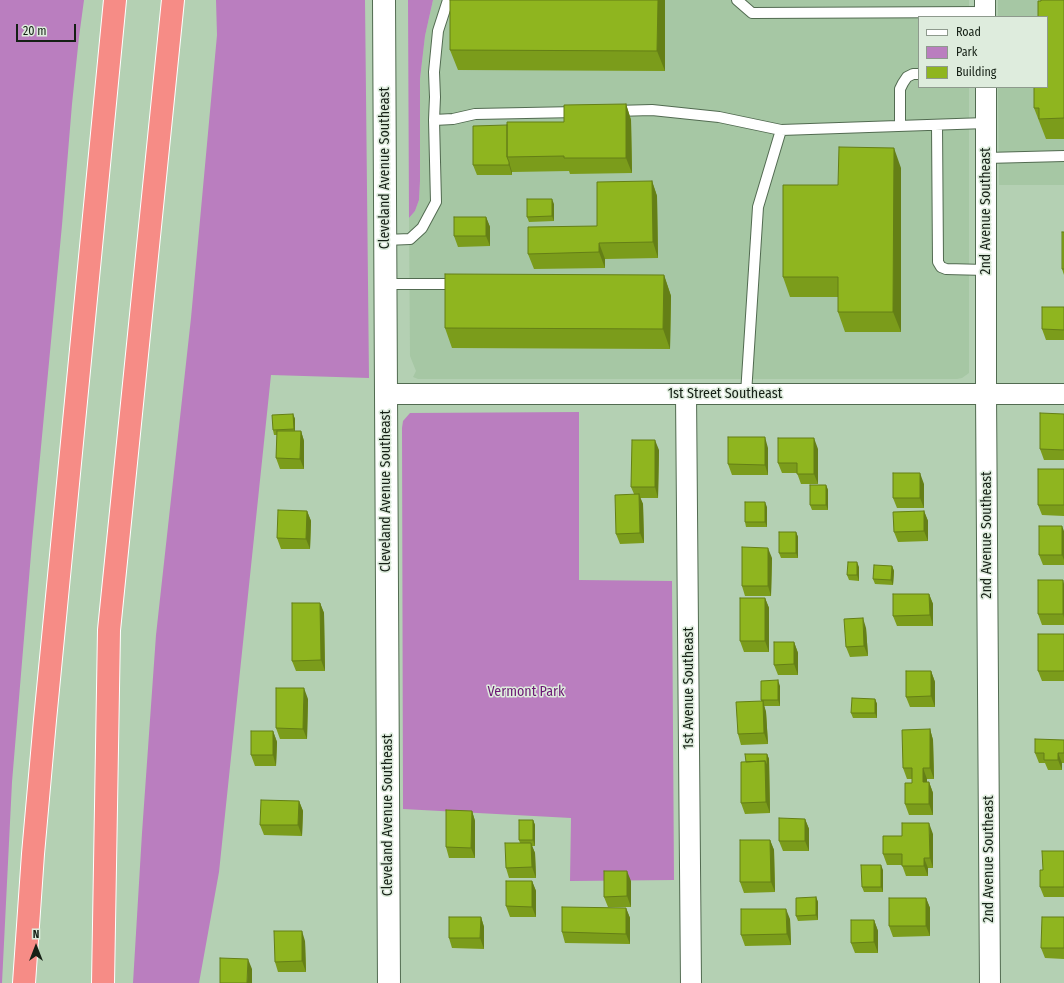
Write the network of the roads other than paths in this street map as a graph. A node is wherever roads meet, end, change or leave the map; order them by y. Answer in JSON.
{"nodes":[{"id":1,"x":115,"y":0,"type":"edge"},
{"id":2,"x":173,"y":0,"type":"edge"},
{"id":3,"x":384,"y":0,"type":"edge"},
{"id":4,"x":448,"y":0,"type":"edge"},
{"id":5,"x":737,"y":0,"type":"edge"},
{"id":6,"x":985,"y":10,"type":"edge"},
{"id":7,"x":918,"y":74,"type":"edge"},
{"id":8,"x":986,"y":88,"type":"edge"},
{"id":9,"x":606,"y":111,"type":"edge"},
{"id":10,"x":590,"y":112,"type":"edge"},
{"id":11,"x":434,"y":120,"type":"junction"},
{"id":12,"x":986,"y":123,"type":"junction"},
{"id":13,"x":937,"y":125,"type":"junction"},
{"id":14,"x":900,"y":126,"type":"junction"},
{"id":15,"x":781,"y":130,"type":"junction"},
{"id":16,"x":1064,"y":156,"type":"edge"},
{"id":17,"x":986,"y":158,"type":"junction"},
{"id":18,"x":385,"y":240,"type":"junction"},
{"id":19,"x":986,"y":270,"type":"junction"},
{"id":20,"x":386,"y":284,"type":"junction"},
{"id":21,"x":468,"y":284,"type":"edge"},
{"id":22,"x":386,"y":394,"type":"junction"},
{"id":23,"x":686,"y":394,"type":"junction"},
{"id":24,"x":746,"y":394,"type":"junction"},
{"id":25,"x":986,"y":394,"type":"junction"},
{"id":26,"x":1064,"y":394,"type":"edge"},
{"id":27,"x":24,"y":983,"type":"edge"},
{"id":28,"x":103,"y":983,"type":"edge"},
{"id":29,"x":389,"y":983,"type":"edge"},
{"id":30,"x":691,"y":983,"type":"edge"},
{"id":31,"x":990,"y":983,"type":"edge"}],
"edges":[{"from":1,"to":27,"type":"highway"},
{"from":2,"to":28,"type":"highway"},
{"from":3,"to":18,"type":"street","name":"Cleveland Avenue Southeast"},
{"from":4,"to":11,"type":"lane"},
{"from":5,"to":6,"type":"lane"},
{"from":7,"to":14,"type":"lane"},
{"from":8,"to":12,"type":"street","name":"2nd Avenue Southeast"},
{"from":9,"to":15,"type":"lane"},
{"from":10,"to":11,"type":"lane"},
{"from":11,"to":18,"type":"lane"},
{"from":12,"to":13,"type":"lane"},
{"from":12,"to":17,"type":"street","name":"2nd Avenue Southeast"},
{"from":13,"to":14,"type":"lane"},
{"from":13,"to":19,"type":"lane"},
{"from":14,"to":15,"type":"lane"},
{"from":15,"to":24,"type":"lane"},
{"from":16,"to":17,"type":"lane"},
{"from":17,"to":19,"type":"street","name":"2nd Avenue Southeast"},
{"from":18,"to":20,"type":"street","name":"Cleveland Avenue Southeast"},
{"from":19,"to":25,"type":"street","name":"2nd Avenue Southeast"},
{"from":20,"to":21,"type":"lane"},
{"from":20,"to":22,"type":"street","name":"Cleveland Avenue Southeast"},
{"from":22,"to":23,"type":"street","name":"1st Street Southeast"},
{"from":22,"to":29,"type":"street","name":"Cleveland Avenue Southeast"},
{"from":23,"to":24,"type":"street","name":"1st Street Southeast"},
{"from":23,"to":30,"type":"street","name":"1st Avenue Southeast"},
{"from":24,"to":25,"type":"street","name":"1st Street Southeast"},
{"from":25,"to":26,"type":"street","name":"1st Street Southeast"},
{"from":25,"to":31,"type":"street","name":"2nd Avenue Southeast"}]}
